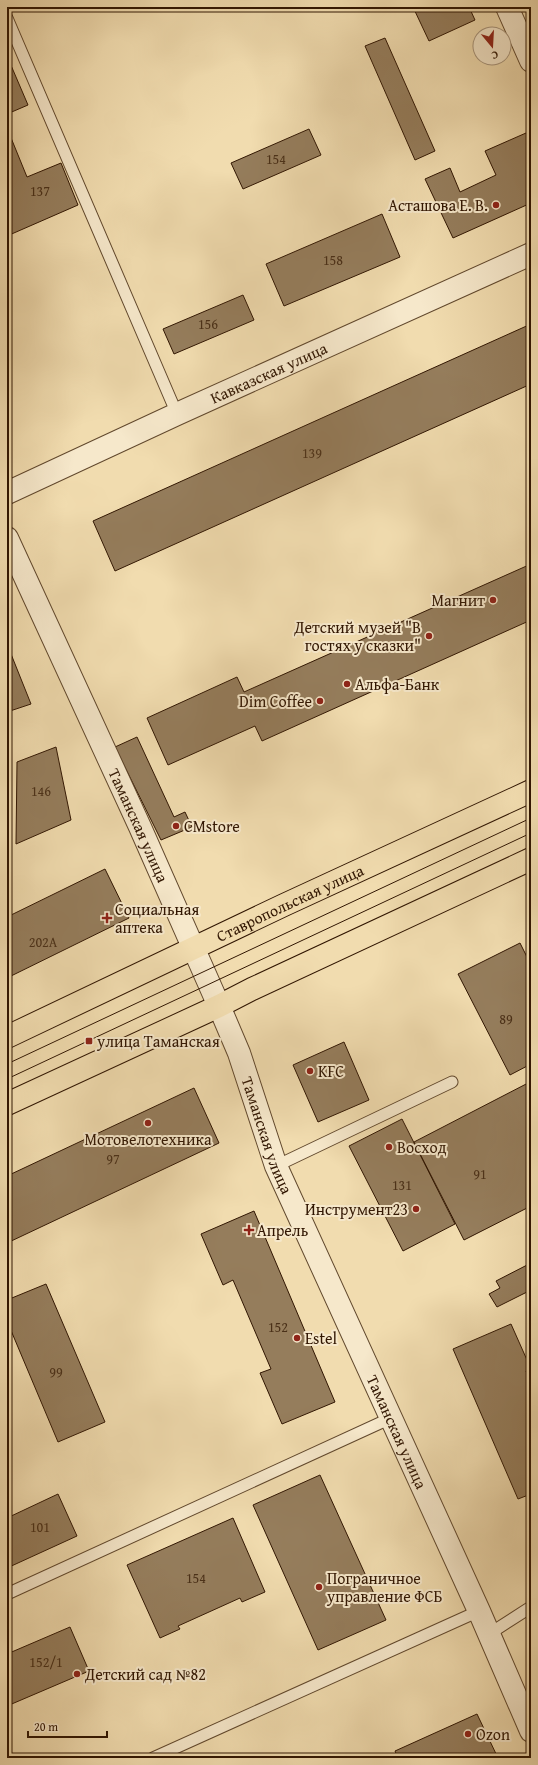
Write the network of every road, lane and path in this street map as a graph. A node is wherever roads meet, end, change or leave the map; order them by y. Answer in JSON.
{"nodes":[{"id":1,"x":507,"y":7,"type":"edge"},
{"id":2,"x":7,"y":18,"type":"edge"},
{"id":3,"x":531,"y":61,"type":"edge"},
{"id":4,"x":531,"y":254,"type":"edge"},
{"id":5,"x":177,"y":414,"type":"junction"},
{"id":6,"x":7,"y":493,"type":"edge"},
{"id":7,"x":7,"y":538,"type":"edge"},
{"id":8,"x":531,"y":792,"type":"edge"},
{"id":9,"x":531,"y":859,"type":"edge"},
{"id":10,"x":194,"y":949,"type":"junction"},
{"id":11,"x":219,"y":1006,"type":"junction"},
{"id":12,"x":7,"y":1037,"type":"edge"},
{"id":13,"x":452,"y":1082,"type":"dead end"},
{"id":14,"x":7,"y":1104,"type":"edge"},
{"id":15,"x":276,"y":1166,"type":"junction"},
{"id":16,"x":391,"y":1418,"type":"junction"},
{"id":17,"x":7,"y":1594,"type":"edge"},
{"id":18,"x":531,"y":1607,"type":"edge"},
{"id":19,"x":480,"y":1611,"type":"junction"},
{"id":20,"x":489,"y":1634,"type":"junction"},
{"id":21,"x":531,"y":1731,"type":"edge"},
{"id":22,"x":153,"y":1758,"type":"edge"}],
"edges":[{"from":1,"to":3,"type":"street"},
{"from":2,"to":5,"type":"lane"},
{"from":4,"to":5,"type":"street","name":"Кавказская улица"},
{"from":5,"to":6,"type":"street","name":"Кавказская улица"},
{"from":7,"to":10,"type":"street","name":"Таманская улица"},
{"from":8,"to":10,"type":"main road","name":"Ставропольская улица"},
{"from":9,"to":11,"type":"main road"},
{"from":10,"to":11,"type":"street","name":"Таманская улица"},
{"from":10,"to":12,"type":"main road","name":"Ставропольская улица"},
{"from":11,"to":14,"type":"main road"},
{"from":11,"to":15,"type":"street","name":"Таманская улица"},
{"from":13,"to":15,"type":"lane"},
{"from":15,"to":16,"type":"street","name":"Таманская улица"},
{"from":16,"to":17,"type":"lane"},
{"from":16,"to":19,"type":"street","name":"Таманская улица"},
{"from":18,"to":20,"type":"lane"},
{"from":19,"to":20,"type":"street","name":"Таманская улица"},
{"from":19,"to":22,"type":"lane"},
{"from":20,"to":21,"type":"street","name":"Таманская улица"}]}
